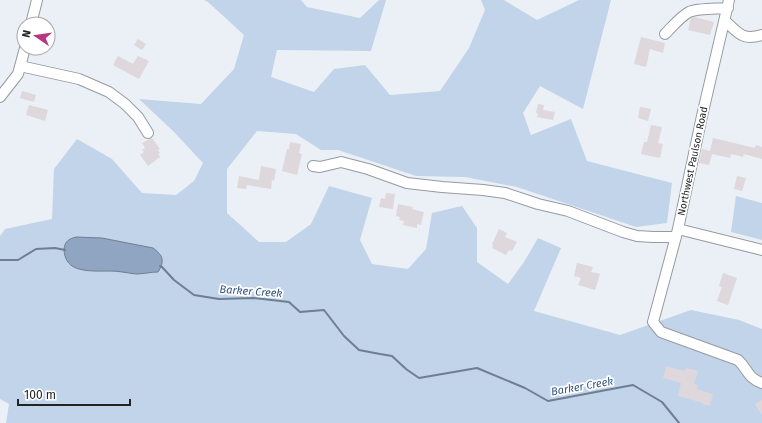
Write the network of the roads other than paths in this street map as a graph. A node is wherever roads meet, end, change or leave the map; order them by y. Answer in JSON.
{"nodes":[{"id":1,"x":37,"y":0,"type":"edge"},
{"id":2,"x":728,"y":4,"type":"edge"},
{"id":3,"x":33,"y":16,"type":"edge"},
{"id":4,"x":724,"y":21,"type":"junction"},
{"id":5,"x":665,"y":34,"type":"dead end"},
{"id":6,"x":762,"y":35,"type":"edge"},
{"id":7,"x":23,"y":56,"type":"edge"},
{"id":8,"x":20,"y":66,"type":"junction"},
{"id":9,"x":0,"y":97,"type":"edge"},
{"id":10,"x":148,"y":133,"type":"dead end"},
{"id":11,"x":313,"y":166,"type":"dead end"},
{"id":12,"x":677,"y":233,"type":"junction"},
{"id":13,"x":762,"y":250,"type":"edge"},
{"id":14,"x":762,"y":383,"type":"edge"}],
"edges":[{"from":1,"to":3,"type":"street"},
{"from":2,"to":4,"type":"street","name":"Northwest Paulson Road"},
{"from":2,"to":5,"type":"street"},
{"from":4,"to":6,"type":"street"},
{"from":4,"to":12,"type":"street","name":"Northwest Paulson Road"},
{"from":7,"to":8,"type":"street"},
{"from":8,"to":9,"type":"street"},
{"from":8,"to":10,"type":"street"},
{"from":11,"to":12,"type":"street"},
{"from":12,"to":13,"type":"street"},
{"from":12,"to":14,"type":"street","name":"Northwest Paulson Road"}]}
